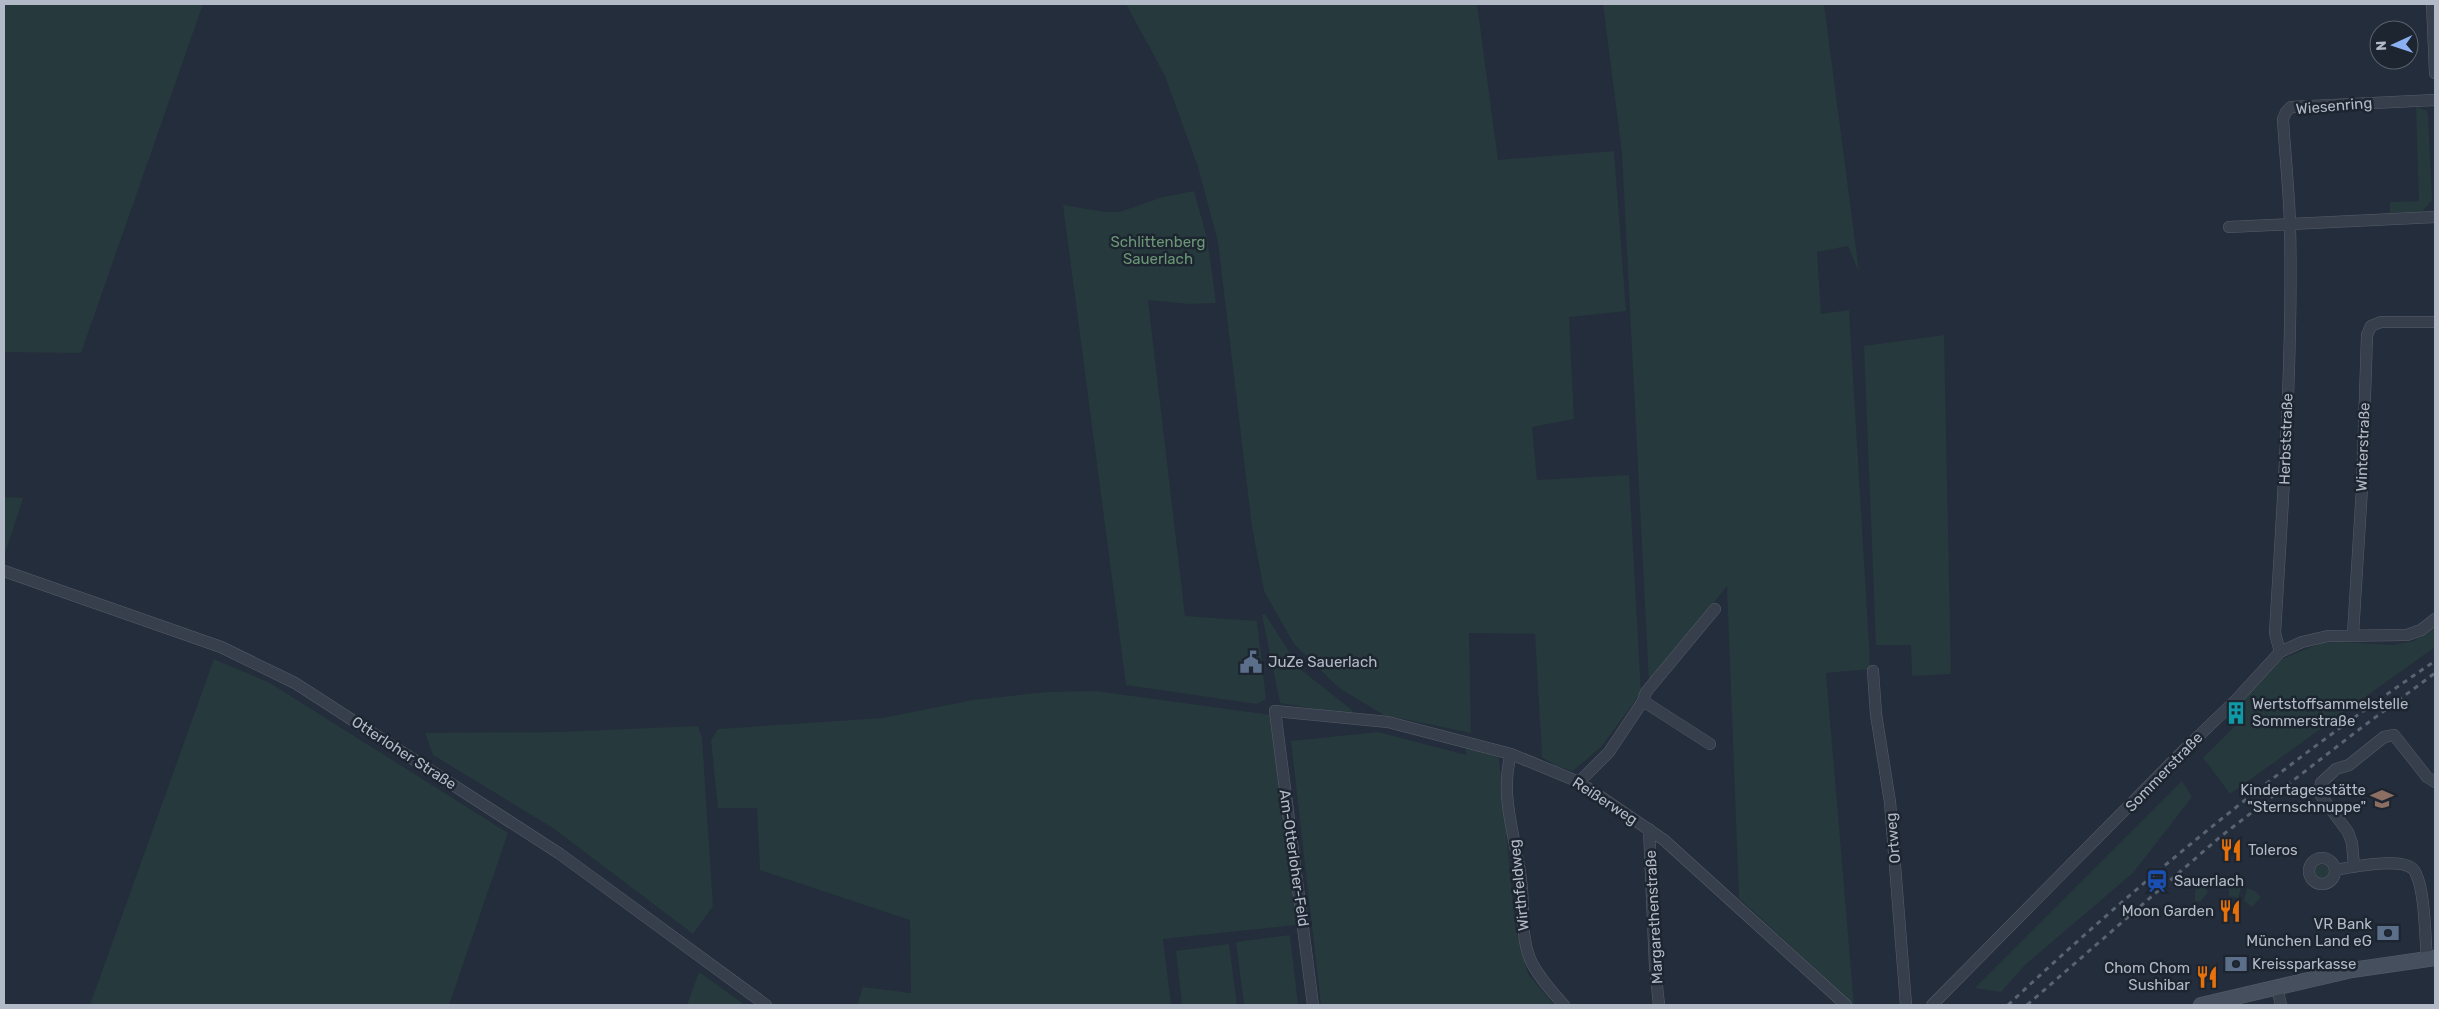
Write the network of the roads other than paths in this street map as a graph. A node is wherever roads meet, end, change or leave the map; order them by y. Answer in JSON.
{"nodes":[{"id":1,"x":2432,"y":4,"type":"edge"},
{"id":2,"x":2435,"y":73,"type":"edge"},
{"id":3,"x":2435,"y":100,"type":"edge"},
{"id":4,"x":2435,"y":216,"type":"edge"},
{"id":5,"x":2290,"y":224,"type":"junction"},
{"id":6,"x":2229,"y":227,"type":"dead end"},
{"id":7,"x":2435,"y":322,"type":"edge"},
{"id":8,"x":4,"y":571,"type":"edge"},
{"id":9,"x":1715,"y":609,"type":"dead end"},
{"id":10,"x":2435,"y":619,"type":"edge"},
{"id":11,"x":2353,"y":634,"type":"junction"},
{"id":12,"x":2280,"y":652,"type":"junction"},
{"id":13,"x":1873,"y":671,"type":"dead end"},
{"id":14,"x":1643,"y":701,"type":"junction"},
{"id":15,"x":1275,"y":711,"type":"joint"},
{"id":16,"x":1710,"y":744,"type":"dead end"},
{"id":17,"x":1511,"y":754,"type":"junction"},
{"id":18,"x":1579,"y":782,"type":"junction"},
{"id":19,"x":2435,"y":782,"type":"edge"},
{"id":20,"x":1649,"y":829,"type":"junction"},
{"id":21,"x":2354,"y":867,"type":"junction"},
{"id":22,"x":2335,"y":870,"type":"dead end"},
{"id":23,"x":2431,"y":958,"type":"edge"},
{"id":24,"x":2277,"y":987,"type":"junction"},
{"id":25,"x":766,"y":1005,"type":"edge"},
{"id":26,"x":1313,"y":1005,"type":"edge"},
{"id":27,"x":1564,"y":1005,"type":"edge"},
{"id":28,"x":1659,"y":1005,"type":"edge"},
{"id":29,"x":1846,"y":1005,"type":"edge"},
{"id":30,"x":1906,"y":1005,"type":"edge"},
{"id":31,"x":1932,"y":1005,"type":"edge"},
{"id":32,"x":2201,"y":1005,"type":"edge"},
{"id":33,"x":2280,"y":1005,"type":"edge"}],
"edges":[{"from":1,"to":2,"type":"street"},
{"from":3,"to":5,"type":"street","name":"Wiesenring"},
{"from":4,"to":5,"type":"street"},
{"from":5,"to":6,"type":"street"},
{"from":5,"to":12,"type":"street","name":"Herbststraße"},
{"from":7,"to":11,"type":"street","name":"Winterstraße"},
{"from":8,"to":25,"type":"street","name":"Otterloher Straße"},
{"from":9,"to":14,"type":"street"},
{"from":10,"to":11,"type":"street","name":"Sommerstraße"},
{"from":11,"to":12,"type":"street","name":"Sommerstraße"},
{"from":12,"to":31,"type":"street","name":"Sommerstraße"},
{"from":13,"to":30,"type":"street","name":"Ortweg"},
{"from":14,"to":16,"type":"street"},
{"from":14,"to":18,"type":"street"},
{"from":15,"to":17,"type":"street","name":"Reißerweg"},
{"from":15,"to":26,"type":"street","name":"Am-Otterloher-Feld"},
{"from":17,"to":18,"type":"street","name":"Reißerweg"},
{"from":17,"to":27,"type":"street","name":"Wirthfeldweg"},
{"from":18,"to":20,"type":"street","name":"Reißerweg"},
{"from":19,"to":21,"type":"street"},
{"from":20,"to":28,"type":"street","name":"Margarethenstraße"},
{"from":20,"to":29,"type":"street","name":"Reißerweg"},
{"from":21,"to":22,"type":"street"},
{"from":21,"to":23,"type":"street"},
{"from":23,"to":24,"type":"main road"},
{"from":24,"to":32,"type":"main road"},
{"from":24,"to":33,"type":"street"}]}
